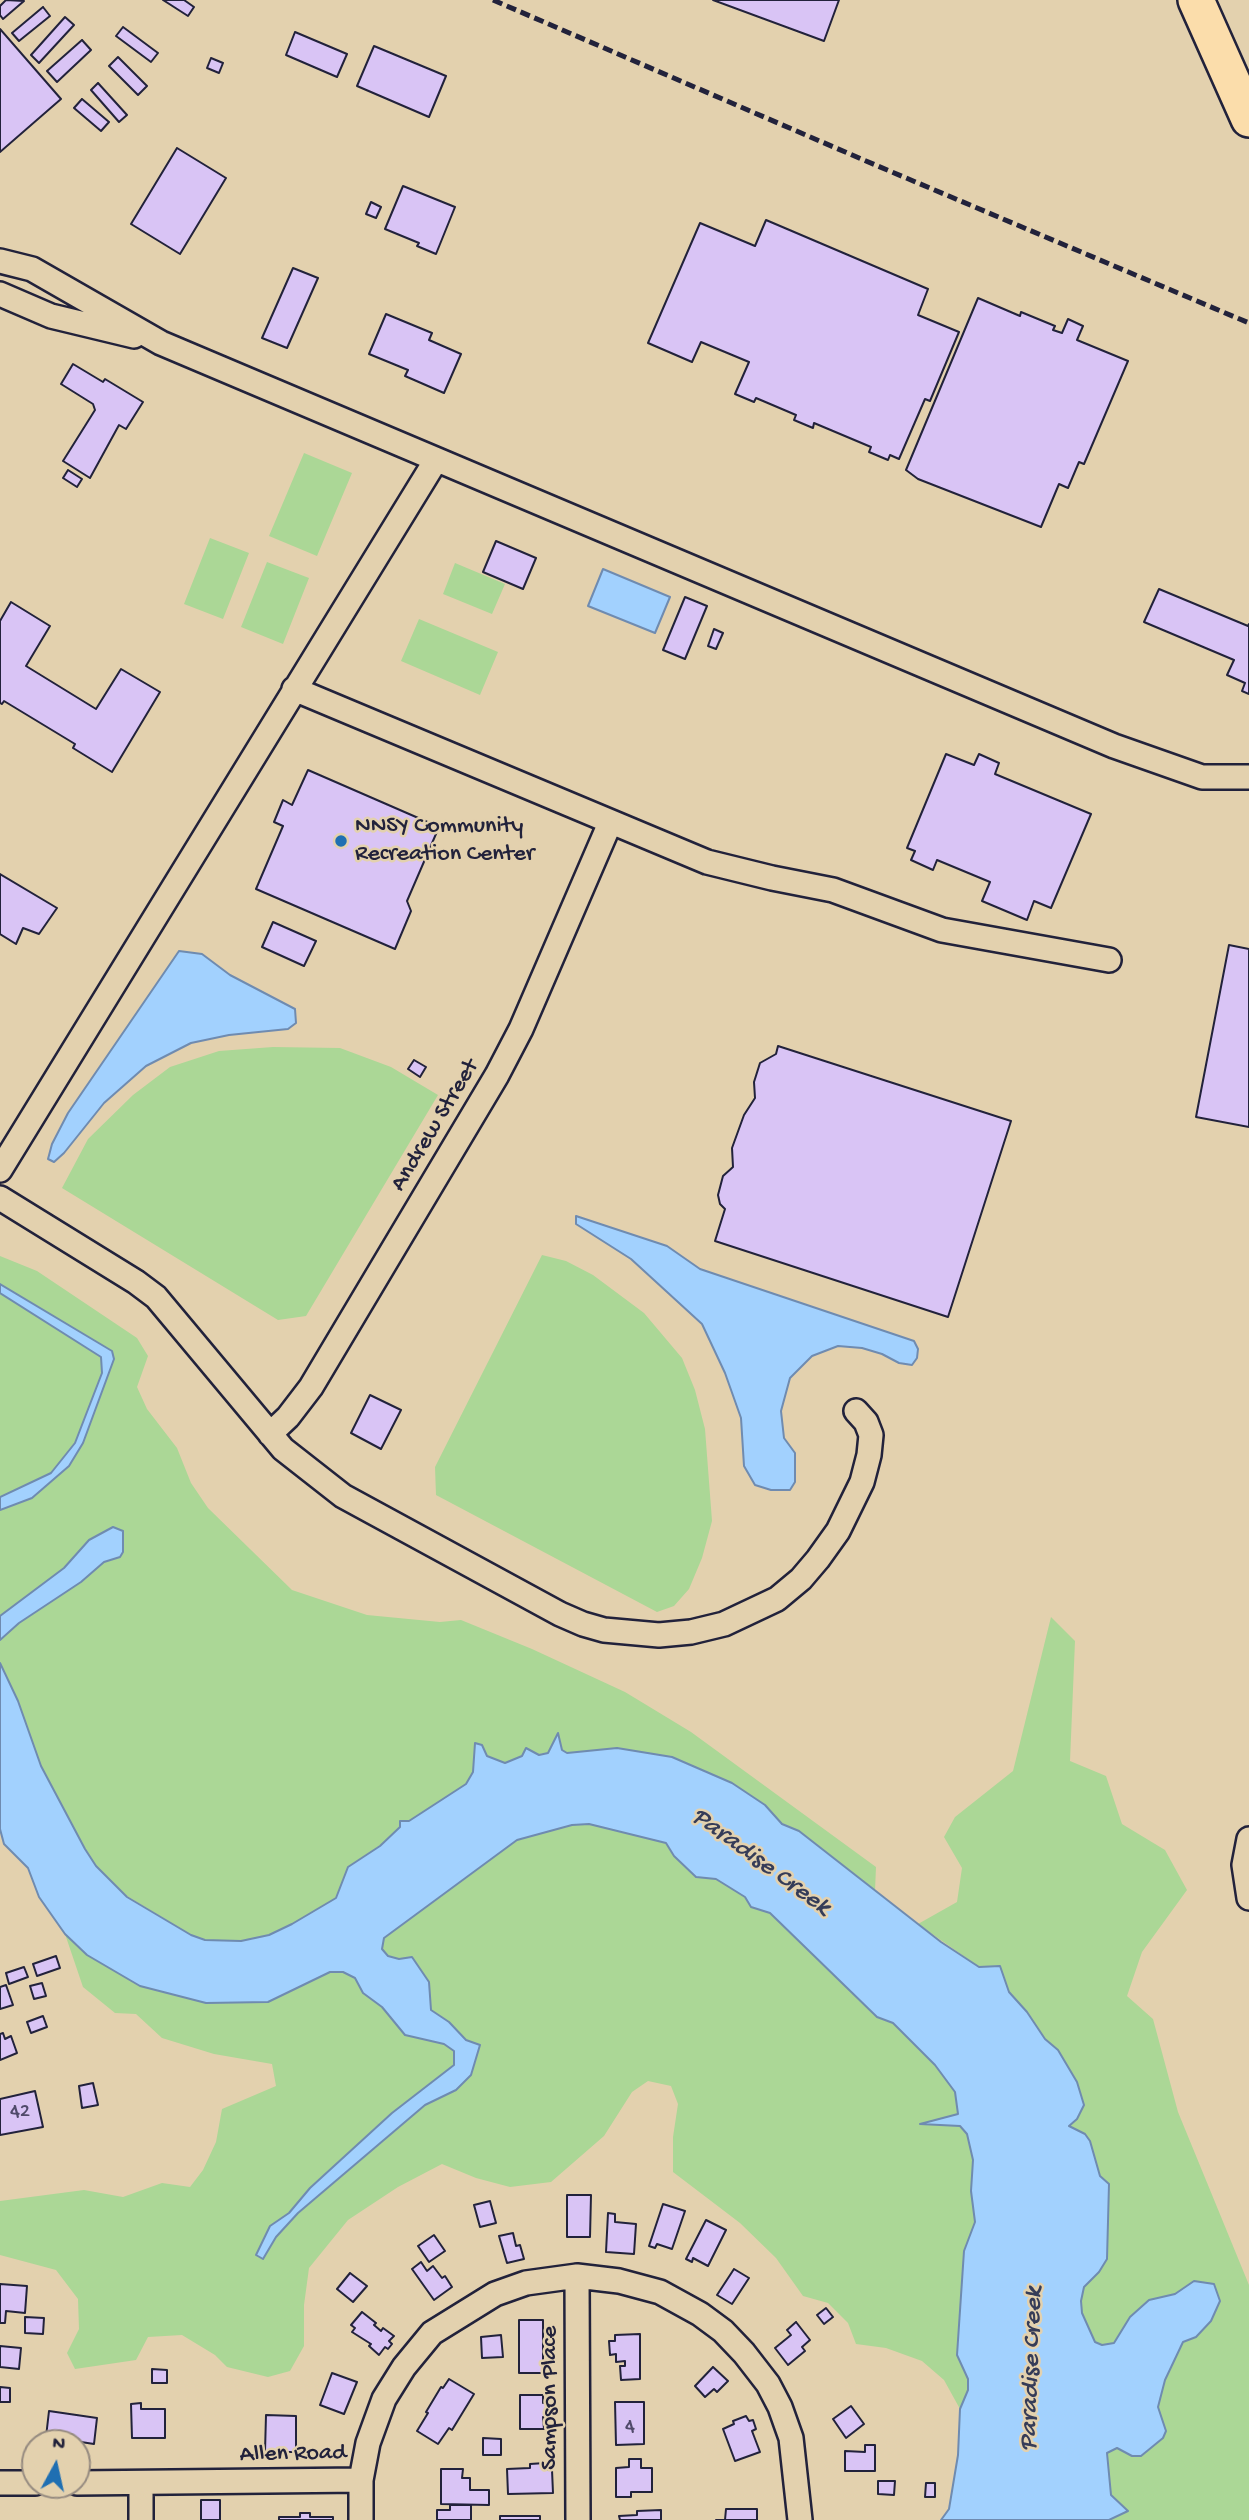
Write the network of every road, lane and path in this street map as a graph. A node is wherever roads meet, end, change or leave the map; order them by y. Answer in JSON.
{"nodes":[{"id":1,"x":1196,"y":0,"type":"edge"},
{"id":2,"x":1249,"y":119,"type":"edge"},
{"id":3,"x":0,"y":261,"type":"edge"},
{"id":4,"x":0,"y":293,"type":"edge"},
{"id":5,"x":161,"y":343,"type":"junction"},
{"id":6,"x":436,"y":460,"type":"junction"},
{"id":7,"x":295,"y":689,"type":"junction"},
{"id":8,"x":1249,"y":777,"type":"edge"},
{"id":9,"x":610,"y":823,"type":"junction"},
{"id":10,"x":1109,"y":960,"type":"dead end"},
{"id":11,"x":0,"y":1170,"type":"edge"},
{"id":12,"x":0,"y":1198,"type":"edge"},
{"id":13,"x":856,"y":1411,"type":"dead end"},
{"id":14,"x":270,"y":1434,"type":"junction"},
{"id":15,"x":1249,"y":1839,"type":"edge"},
{"id":16,"x":1249,"y":1898,"type":"edge"},
{"id":17,"x":577,"y":2276,"type":"junction"},
{"id":18,"x":361,"y":2480,"type":"junction"},
{"id":19,"x":0,"y":2483,"type":"edge"},
{"id":20,"x":21,"y":2483,"type":"edge"},
{"id":21,"x":91,"y":2483,"type":"edge"},
{"id":22,"x":141,"y":2483,"type":"junction"},
{"id":23,"x":141,"y":2520,"type":"edge"},
{"id":24,"x":361,"y":2520,"type":"edge"},
{"id":25,"x":578,"y":2520,"type":"edge"},
{"id":26,"x":800,"y":2520,"type":"edge"}],
"edges":[{"from":1,"to":2,"type":"main road"},
{"from":3,"to":5,"type":"street"},
{"from":4,"to":5,"type":"street"},
{"from":5,"to":6,"type":"street"},
{"from":6,"to":7,"type":"street"},
{"from":6,"to":8,"type":"street"},
{"from":7,"to":9,"type":"street"},
{"from":7,"to":11,"type":"street"},
{"from":9,"to":10,"type":"street"},
{"from":9,"to":14,"type":"street","name":"Andrew Street"},
{"from":12,"to":14,"type":"street"},
{"from":13,"to":14,"type":"street"},
{"from":15,"to":16,"type":"street"},
{"from":17,"to":18,"type":"street","name":"Allen Road"},
{"from":17,"to":25,"type":"street","name":"Sampson Place"},
{"from":17,"to":26,"type":"street","name":"Allen Road"},
{"from":18,"to":22,"type":"street","name":"Allen Road"},
{"from":18,"to":24,"type":"street"},
{"from":19,"to":20,"type":"street"},
{"from":21,"to":22,"type":"street","name":"Allen Road"},
{"from":22,"to":23,"type":"street"}]}
